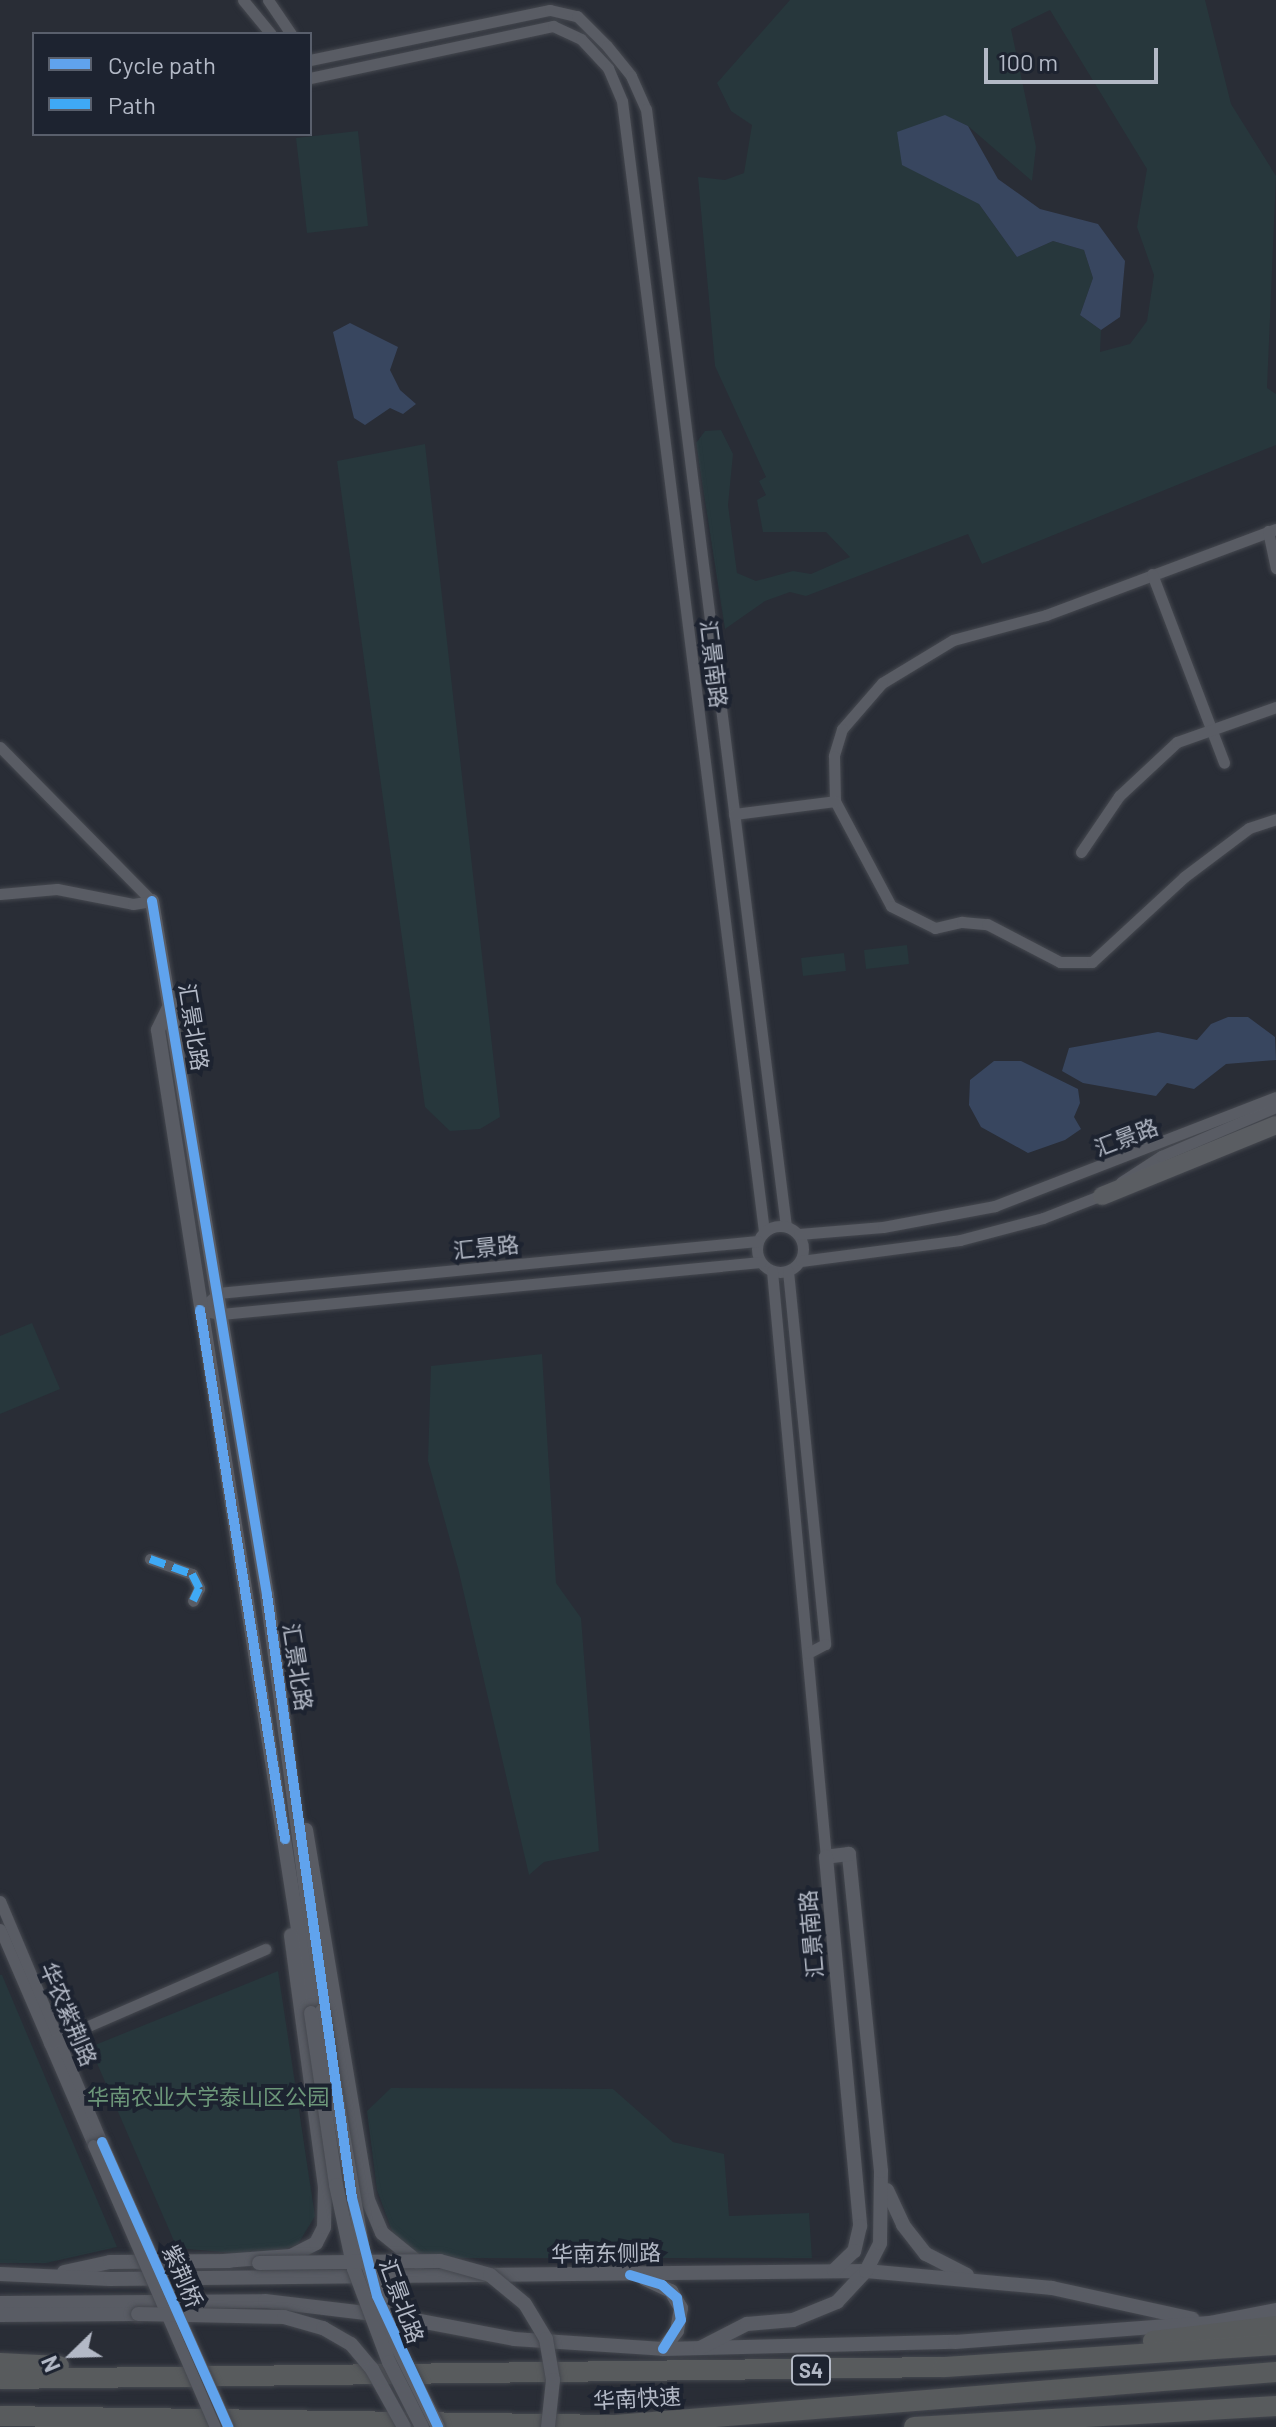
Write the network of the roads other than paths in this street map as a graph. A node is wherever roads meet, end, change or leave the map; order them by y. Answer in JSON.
{"nodes":[{"id":1,"x":243,"y":0,"type":"edge"},
{"id":2,"x":268,"y":0,"type":"edge"},
{"id":3,"x":269,"y":32,"type":"edge"},
{"id":4,"x":290,"y":32,"type":"edge"},
{"id":5,"x":312,"y":60,"type":"edge"},
{"id":6,"x":312,"y":78,"type":"edge"},
{"id":7,"x":1272,"y":530,"type":"edge"},
{"id":8,"x":1276,"y":568,"type":"edge"},
{"id":9,"x":1152,"y":574,"type":"junction"},
{"id":10,"x":1276,"y":707,"type":"edge"},
{"id":11,"x":1210,"y":730,"type":"junction"},
{"id":12,"x":0,"y":747,"type":"edge"},
{"id":13,"x":1224,"y":763,"type":"dead end"},
{"id":14,"x":835,"y":801,"type":"junction"},
{"id":15,"x":734,"y":814,"type":"junction"},
{"id":16,"x":1276,"y":819,"type":"edge"},
{"id":17,"x":1081,"y":852,"type":"dead end"},
{"id":18,"x":0,"y":894,"type":"edge"},
{"id":19,"x":152,"y":901,"type":"junction"},
{"id":20,"x":171,"y":1002,"type":"junction"},
{"id":21,"x":1276,"y":1097,"type":"edge"},
{"id":22,"x":1276,"y":1107,"type":"edge"},
{"id":23,"x":1276,"y":1125,"type":"edge"},
{"id":24,"x":1102,"y":1196,"type":"junction"},
{"id":25,"x":786,"y":1226,"type":"junction"},
{"id":26,"x":799,"y":1234,"type":"junction"},
{"id":27,"x":761,"y":1236,"type":"junction"},
{"id":28,"x":801,"y":1261,"type":"junction"},
{"id":29,"x":761,"y":1262,"type":"junction"},
{"id":30,"x":772,"y":1271,"type":"junction"},
{"id":31,"x":788,"y":1271,"type":"junction"},
{"id":32,"x":218,"y":1293,"type":"junction"},
{"id":33,"x":200,"y":1310,"type":"junction"},
{"id":34,"x":221,"y":1314,"type":"junction"},
{"id":35,"x":150,"y":1559,"type":"dead end"},
{"id":36,"x":193,"y":1601,"type":"dead end"},
{"id":37,"x":808,"y":1653,"type":"junction"},
{"id":38,"x":292,"y":1763,"type":"junction"},
{"id":39,"x":285,"y":1839,"type":"junction"},
{"id":40,"x":826,"y":1857,"type":"junction"},
{"id":41,"x":0,"y":1901,"type":"edge"},
{"id":42,"x":0,"y":1929,"type":"edge"},
{"id":43,"x":9,"y":1949,"type":"edge"},
{"id":44,"x":265,"y":1949,"type":"dead end"},
{"id":45,"x":316,"y":2012,"type":"junction"},
{"id":46,"x":53,"y":2041,"type":"junction"},
{"id":47,"x":97,"y":2143,"type":"junction"},
{"id":48,"x":881,"y":2171,"type":"junction"},
{"id":49,"x":223,"y":2261,"type":"junction"},
{"id":50,"x":834,"y":2270,"type":"junction"},
{"id":51,"x":866,"y":2271,"type":"junction"},
{"id":52,"x":0,"y":2274,"type":"edge"},
{"id":53,"x":48,"y":2275,"type":"junction"},
{"id":54,"x":630,"y":2275,"type":"junction"},
{"id":55,"x":478,"y":2277,"type":"junction"},
{"id":56,"x":995,"y":2283,"type":"junction"},
{"id":57,"x":0,"y":2303,"type":"edge"},
{"id":58,"x":1276,"y":2310,"type":"edge"},
{"id":59,"x":0,"y":2315,"type":"edge"},
{"id":60,"x":1209,"y":2323,"type":"junction"},
{"id":61,"x":1276,"y":2326,"type":"edge"},
{"id":62,"x":1276,"y":2345,"type":"edge"},
{"id":63,"x":700,"y":2348,"type":"junction"},
{"id":64,"x":663,"y":2349,"type":"junction"},
{"id":65,"x":1108,"y":2355,"type":"junction"},
{"id":66,"x":0,"y":2363,"type":"edge"},
{"id":67,"x":1276,"y":2372,"type":"edge"},
{"id":68,"x":242,"y":2376,"type":"junction"},
{"id":69,"x":0,"y":2379,"type":"edge"},
{"id":70,"x":1276,"y":2406,"type":"edge"},
{"id":71,"x":0,"y":2416,"type":"edge"},
{"id":72,"x":343,"y":2424,"type":"junction"},
{"id":73,"x":615,"y":2425,"type":"junction"},
{"id":74,"x":215,"y":2427,"type":"edge"},
{"id":75,"x":228,"y":2427,"type":"edge"},
{"id":76,"x":254,"y":2427,"type":"edge"},
{"id":77,"x":404,"y":2427,"type":"edge"},
{"id":78,"x":422,"y":2427,"type":"edge"},
{"id":79,"x":438,"y":2427,"type":"edge"},
{"id":80,"x":548,"y":2427,"type":"edge"},
{"id":81,"x":690,"y":2427,"type":"edge"},
{"id":82,"x":914,"y":2427,"type":"edge"}],
"edges":[{"from":1,"to":3,"type":"street"},
{"from":2,"to":4,"type":"street"},
{"from":5,"to":15,"type":"street","name":"汇景南路"},
{"from":6,"to":27,"type":"street","name":"汇景南路"},
{"from":7,"to":8,"type":"street"},
{"from":7,"to":9,"type":"street"},
{"from":9,"to":11,"type":"street"},
{"from":9,"to":14,"type":"street"},
{"from":10,"to":11,"type":"street"},
{"from":11,"to":13,"type":"street"},
{"from":11,"to":17,"type":"street"},
{"from":12,"to":19,"type":"street"},
{"from":14,"to":15,"type":"street"},
{"from":14,"to":16,"type":"street"},
{"from":15,"to":25,"type":"street","name":"汇景南路"},
{"from":18,"to":19,"type":"street"},
{"from":19,"to":20,"type":"street","name":"汇景北路"},
{"from":20,"to":32,"type":"street","name":"汇景北路"},
{"from":20,"to":33,"type":"street","name":"汇景北路"},
{"from":21,"to":26,"type":"street","name":"汇景路"},
{"from":22,"to":24,"type":"street"},
{"from":23,"to":24,"type":"highway"},
{"from":24,"to":28,"type":"street"},
{"from":25,"to":26,"type":"street"},
{"from":25,"to":27,"type":"street"},
{"from":26,"to":28,"type":"street"},
{"from":27,"to":29,"type":"street"},
{"from":27,"to":32,"type":"street","name":"汇景路"},
{"from":28,"to":31,"type":"street"},
{"from":29,"to":30,"type":"street"},
{"from":29,"to":34,"type":"street","name":"汇景路"},
{"from":30,"to":31,"type":"street"},
{"from":30,"to":37,"type":"street","name":"汇景南路"},
{"from":31,"to":37,"type":"street"},
{"from":32,"to":33,"type":"street"},
{"from":32,"to":34,"type":"street","name":"汇景北路"},
{"from":33,"to":34,"type":"street","name":"汇景路"},
{"from":33,"to":39,"type":"street","name":"汇景北路"},
{"from":34,"to":38,"type":"street","name":"汇景北路"},
{"from":35,"to":36,"type":"street"},
{"from":37,"to":40,"type":"street","name":"汇景南路"},
{"from":38,"to":45,"type":"street","name":"汇景北路"},
{"from":38,"to":55,"type":"street"},
{"from":39,"to":45,"type":"street","name":"汇景北路"},
{"from":39,"to":49,"type":"street"},
{"from":40,"to":48,"type":"street","name":"汇景南路"},
{"from":40,"to":50,"type":"street","name":"汇景南路"},
{"from":41,"to":43,"type":"street","name":"华农紫荆路"},
{"from":42,"to":43,"type":"street","name":"华农紫荆路"},
{"from":43,"to":46,"type":"street","name":"华农紫荆路"},
{"from":44,"to":46,"type":"street"},
{"from":45,"to":78,"type":"street","name":"汇景北路","bridge":true},
{"from":45,"to":79,"type":"street","name":"汇景北路","bridge":true},
{"from":46,"to":47,"type":"street","name":"华农紫荆路"},
{"from":47,"to":74,"type":"street","name":"紫荆桥","bridge":true},
{"from":47,"to":75,"type":"street","name":"紫荆桥","bridge":true},
{"from":48,"to":51,"type":"street"},
{"from":48,"to":56,"type":"street"},
{"from":49,"to":53,"type":"street"},
{"from":49,"to":80,"type":"street","bridge":true},
{"from":50,"to":51,"type":"street","name":"华南东侧路"},
{"from":50,"to":54,"type":"street","name":"华南东侧路"},
{"from":51,"to":56,"type":"street","name":"华南东侧路"},
{"from":51,"to":63,"type":"street"},
{"from":52,"to":53,"type":"street","name":"华南东侧路"},
{"from":53,"to":55,"type":"street","name":"华南东侧路"},
{"from":54,"to":55,"type":"street","name":"华南东侧路"},
{"from":54,"to":64,"type":"street"},
{"from":56,"to":60,"type":"street","name":"华南东侧路"},
{"from":57,"to":64,"type":"street","name":"华南东侧路"},
{"from":58,"to":60,"type":"street","name":"华南东侧路"},
{"from":59,"to":77,"type":"street","bridge":true},
{"from":60,"to":63,"type":"street","name":"华南东侧路"},
{"from":61,"to":65,"type":"highway"},
{"from":62,"to":65,"type":"highway","name":"华南快速","number":"S4"},
{"from":63,"to":64,"type":"street","name":"华南东侧路"},
{"from":65,"to":68,"type":"highway","name":"华南快速","number":"S4"},
{"from":66,"to":68,"type":"highway"},
{"from":67,"to":73,"type":"highway","name":"华南快速","number":"S4"},
{"from":68,"to":69,"type":"highway","name":"华南快速","number":"S4"},
{"from":70,"to":82,"type":"highway"},
{"from":71,"to":72,"type":"highway","name":"华南快速","number":"S4"},
{"from":72,"to":73,"type":"highway","name":"华南快速","number":"S4"},
{"from":72,"to":76,"type":"highway"},
{"from":73,"to":81,"type":"highway"}]}
